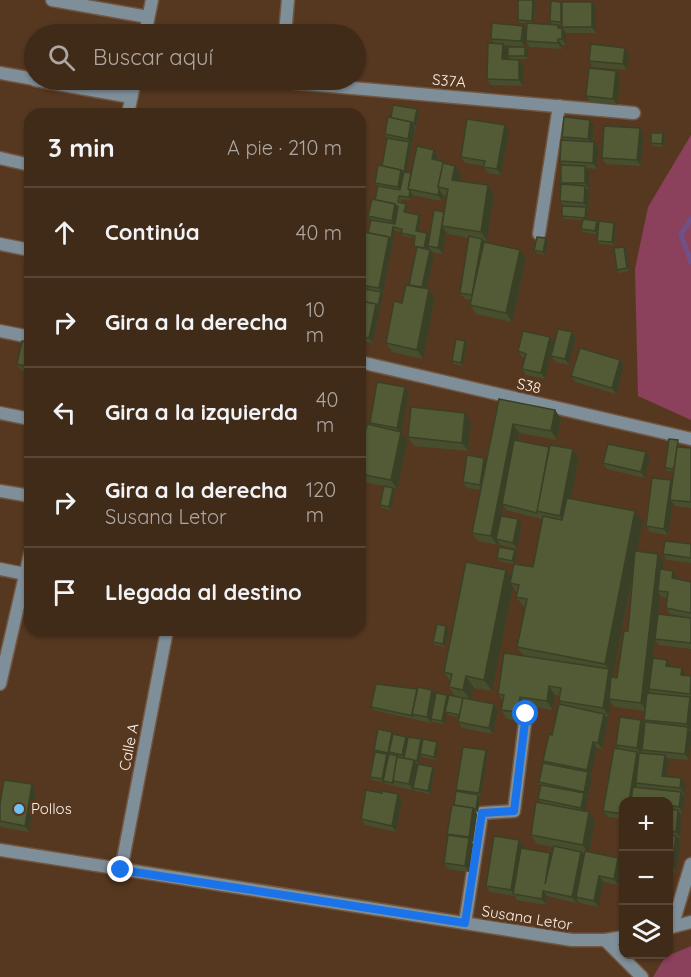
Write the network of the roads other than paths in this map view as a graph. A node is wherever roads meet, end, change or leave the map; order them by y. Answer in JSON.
{"nodes":[{"id":1,"x":52,"y":0,"type":"edge"},
{"id":2,"x":152,"y":0,"type":"edge"},
{"id":3,"x":288,"y":0,"type":"edge"},
{"id":4,"x":148,"y":17,"type":"junction"},
{"id":5,"x":147,"y":24,"type":"edge"},
{"id":6,"x":286,"y":24,"type":"edge"},
{"id":7,"x":0,"y":73,"type":"edge"},
{"id":8,"x":24,"y":78,"type":"edge"},
{"id":9,"x":366,"y":88,"type":"edge"},
{"id":10,"x":91,"y":90,"type":"edge"},
{"id":11,"x":133,"y":90,"type":"edge"},
{"id":12,"x":131,"y":97,"type":"junction"},
{"id":13,"x":559,"y":106,"type":"junction"},
{"id":14,"x":129,"y":108,"type":"edge"},
{"id":15,"x":634,"y":113,"type":"dead end"},
{"id":16,"x":0,"y":158,"type":"edge"},
{"id":17,"x":24,"y":164,"type":"edge"},
{"id":18,"x":539,"y":234,"type":"dead end"},
{"id":19,"x":0,"y":244,"type":"edge"},
{"id":20,"x":24,"y":249,"type":"edge"},
{"id":21,"x":0,"y":331,"type":"edge"},
{"id":22,"x":24,"y":336,"type":"edge"},
{"id":23,"x":366,"y":363,"type":"edge"},
{"id":24,"x":0,"y":413,"type":"edge"},
{"id":25,"x":24,"y":418,"type":"edge"},
{"id":26,"x":691,"y":439,"type":"edge"},
{"id":27,"x":0,"y":491,"type":"edge"},
{"id":28,"x":24,"y":495,"type":"edge"},
{"id":29,"x":0,"y":569,"type":"edge"},
{"id":30,"x":24,"y":574,"type":"edge"},
{"id":31,"x":24,"y":584,"type":"edge"},
{"id":32,"x":166,"y":636,"type":"edge"},
{"id":33,"x":4,"y":642,"type":"edge"},
{"id":34,"x":0,"y":684,"type":"edge"},
{"id":35,"x":526,"y":714,"type":"dead end"},
{"id":36,"x":0,"y":850,"type":"edge"},
{"id":37,"x":691,"y":864,"type":"edge"},
{"id":38,"x":121,"y":870,"type":"junction"},
{"id":39,"x":673,"y":919,"type":"edge"},
{"id":40,"x":689,"y":922,"type":"edge"},
{"id":41,"x":465,"y":923,"type":"junction"},
{"id":42,"x":673,"y":927,"type":"edge"},
{"id":43,"x":619,"y":938,"type":"edge"},
{"id":44,"x":605,"y":940,"type":"junction"},
{"id":45,"x":642,"y":977,"type":"edge"}],
"edges":[{"from":1,"to":4,"type":"street"},
{"from":2,"to":4,"type":"street"},
{"from":3,"to":6,"type":"street"},
{"from":4,"to":5,"type":"street"},
{"from":7,"to":8,"type":"street"},
{"from":9,"to":13,"type":"street","name":"S37A"},
{"from":10,"to":12,"type":"street"},
{"from":11,"to":12,"type":"street"},
{"from":12,"to":14,"type":"street"},
{"from":13,"to":15,"type":"street","name":"S37A"},
{"from":13,"to":18,"type":"street"},
{"from":16,"to":17,"type":"street"},
{"from":19,"to":20,"type":"street"},
{"from":21,"to":22,"type":"street"},
{"from":23,"to":26,"type":"street","name":"S38"},
{"from":24,"to":25,"type":"street"},
{"from":27,"to":28,"type":"street"},
{"from":29,"to":30,"type":"street"},
{"from":31,"to":33,"type":"street"},
{"from":32,"to":38,"type":"street","name":"Calle A"},
{"from":33,"to":34,"type":"street"},
{"from":35,"to":41,"type":"street"},
{"from":36,"to":38,"type":"street","name":"Susana Letor"},
{"from":37,"to":39,"type":"street"},
{"from":38,"to":41,"type":"street","name":"Susana Letor"},
{"from":40,"to":42,"type":"street"},
{"from":41,"to":44,"type":"street","name":"Susana Letor"},
{"from":43,"to":44,"type":"street","name":"Susana Letor"},
{"from":44,"to":45,"type":"street"}]}
